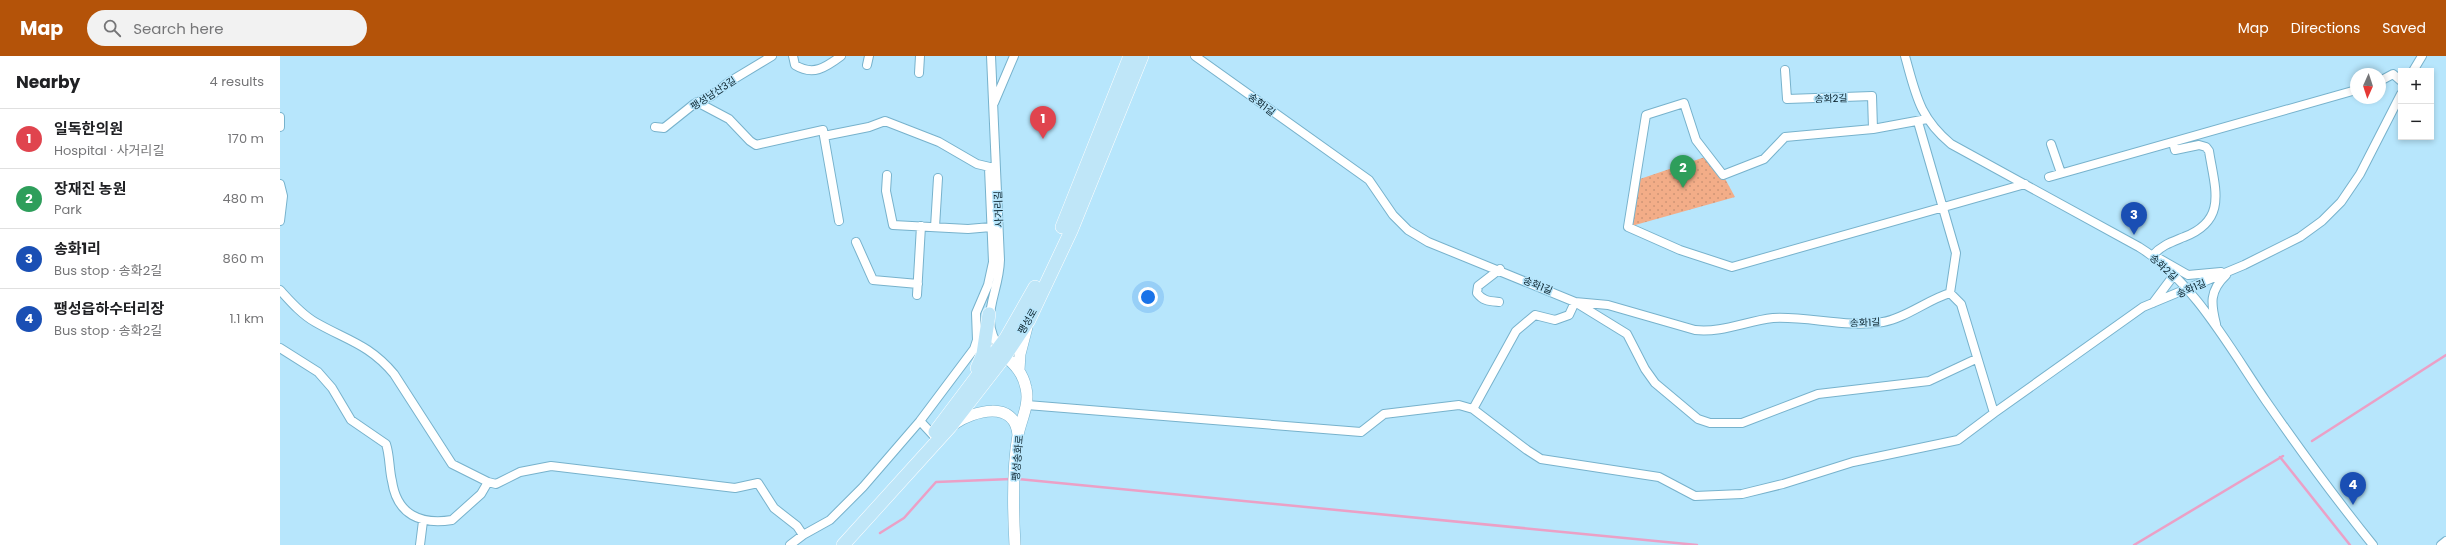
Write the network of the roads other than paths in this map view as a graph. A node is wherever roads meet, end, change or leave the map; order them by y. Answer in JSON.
{"nodes":[{"id":1,"x":772,"y":56,"type":"edge"},
{"id":2,"x":793,"y":56,"type":"edge"},
{"id":3,"x":842,"y":56,"type":"edge"},
{"id":4,"x":868,"y":56,"type":"edge"},
{"id":5,"x":920,"y":56,"type":"edge"},
{"id":6,"x":991,"y":56,"type":"edge"},
{"id":7,"x":1014,"y":56,"type":"edge"},
{"id":8,"x":1130,"y":56,"type":"edge"},
{"id":9,"x":1142,"y":56,"type":"edge"},
{"id":10,"x":1195,"y":56,"type":"edge"},
{"id":11,"x":1905,"y":56,"type":"edge"},
{"id":12,"x":2422,"y":56,"type":"edge"},
{"id":13,"x":868,"y":66,"type":"dead end"},
{"id":14,"x":2416,"y":68,"type":"edge"},
{"id":15,"x":1785,"y":70,"type":"dead end"},
{"id":16,"x":919,"y":72,"type":"dead end"},
{"id":17,"x":2386,"y":78,"type":"edge"},
{"id":18,"x":2398,"y":78,"type":"edge"},
{"id":19,"x":2350,"y":92,"type":"edge"},
{"id":20,"x":2398,"y":100,"type":"edge"},
{"id":21,"x":697,"y":102,"type":"junction"},
{"id":22,"x":993,"y":104,"type":"junction"},
{"id":23,"x":280,"y":117,"type":"edge"},
{"id":24,"x":1926,"y":119,"type":"junction"},
{"id":25,"x":1918,"y":122,"type":"junction"},
{"id":26,"x":280,"y":127,"type":"edge"},
{"id":27,"x":655,"y":127,"type":"dead end"},
{"id":28,"x":1872,"y":129,"type":"junction"},
{"id":29,"x":824,"y":136,"type":"junction"},
{"id":30,"x":2173,"y":142,"type":"junction"},
{"id":31,"x":2051,"y":144,"type":"dead end"},
{"id":32,"x":993,"y":168,"type":"junction"},
{"id":33,"x":2061,"y":173,"type":"junction"},
{"id":34,"x":887,"y":175,"type":"dead end"},
{"id":35,"x":2049,"y":177,"type":"dead end"},
{"id":36,"x":938,"y":178,"type":"dead end"},
{"id":37,"x":280,"y":184,"type":"edge"},
{"id":38,"x":2025,"y":184,"type":"junction"},
{"id":39,"x":1944,"y":207,"type":"junction"},
{"id":40,"x":280,"y":221,"type":"edge"},
{"id":41,"x":839,"y":221,"type":"dead end"},
{"id":42,"x":921,"y":226,"type":"junction"},
{"id":43,"x":935,"y":227,"type":"junction"},
{"id":44,"x":991,"y":227,"type":"junction"},
{"id":45,"x":856,"y":242,"type":"dead end"},
{"id":46,"x":2153,"y":255,"type":"junction"},
{"id":47,"x":1500,"y":270,"type":"junction"},
{"id":48,"x":2231,"y":271,"type":"junction"},
{"id":49,"x":2174,"y":275,"type":"junction"},
{"id":50,"x":918,"y":284,"type":"junction"},
{"id":51,"x":280,"y":290,"type":"edge"},
{"id":52,"x":2187,"y":290,"type":"junction"},
{"id":53,"x":1950,"y":293,"type":"junction"},
{"id":54,"x":917,"y":295,"type":"dead end"},
{"id":55,"x":1499,"y":302,"type":"dead end"},
{"id":56,"x":1576,"y":302,"type":"junction"},
{"id":57,"x":2153,"y":303,"type":"junction"},
{"id":58,"x":989,"y":314,"type":"junction"},
{"id":59,"x":1029,"y":320,"type":"junction"},
{"id":60,"x":2217,"y":329,"type":"junction"},
{"id":61,"x":280,"y":348,"type":"edge"},
{"id":62,"x":1002,"y":351,"type":"junction"},
{"id":63,"x":1976,"y":359,"type":"junction"},
{"id":64,"x":1019,"y":370,"type":"junction"},
{"id":65,"x":972,"y":382,"type":"junction"},
{"id":66,"x":1027,"y":405,"type":"junction"},
{"id":67,"x":1473,"y":409,"type":"junction"},
{"id":68,"x":1994,"y":413,"type":"junction"},
{"id":69,"x":920,"y":421,"type":"junction"},
{"id":70,"x":950,"y":427,"type":"junction"},
{"id":71,"x":933,"y":435,"type":"junction"},
{"id":72,"x":1018,"y":435,"type":"junction"},
{"id":73,"x":488,"y":482,"type":"junction"},
{"id":74,"x":423,"y":521,"type":"junction"},
{"id":75,"x":802,"y":535,"type":"junction"},
{"id":76,"x":2446,"y":541,"type":"edge"},
{"id":77,"x":420,"y":545,"type":"edge"},
{"id":78,"x":790,"y":545,"type":"edge"},
{"id":79,"x":834,"y":545,"type":"edge"},
{"id":80,"x":843,"y":545,"type":"edge"},
{"id":81,"x":1015,"y":545,"type":"edge"},
{"id":82,"x":2371,"y":545,"type":"edge"},
{"id":83,"x":2441,"y":545,"type":"edge"}],
"edges":[{"from":1,"to":21,"type":"street","name":"팽성남산3길"},
{"from":2,"to":3,"type":"street"},
{"from":4,"to":13,"type":"street"},
{"from":5,"to":16,"type":"street"},
{"from":6,"to":22,"type":"street","name":"사거리길"},
{"from":7,"to":22,"type":"street"},
{"from":8,"to":62,"type":"main road","name":"팽성로"},
{"from":9,"to":59,"type":"main road","name":"팽성로"},
{"from":10,"to":47,"type":"street","name":"송화1길"},
{"from":11,"to":24,"type":"street","name":"송화2길"},
{"from":12,"to":14,"type":"street"},
{"from":15,"to":28,"type":"street","name":"송화2길"},
{"from":17,"to":18,"type":"street"},
{"from":19,"to":30,"type":"street"},
{"from":20,"to":48,"type":"street","name":"송화1길"},
{"from":21,"to":27,"type":"street","name":"팽성남산3길"},
{"from":21,"to":29,"type":"street"},
{"from":22,"to":32,"type":"street","name":"사거리길"},
{"from":23,"to":26,"type":"street"},
{"from":24,"to":25,"type":"street"},
{"from":24,"to":38,"type":"street","name":"송화2길"},
{"from":25,"to":28,"type":"street"},
{"from":25,"to":39,"type":"street"},
{"from":28,"to":39,"type":"street"},
{"from":29,"to":32,"type":"street"},
{"from":29,"to":41,"type":"street"},
{"from":30,"to":33,"type":"street"},
{"from":30,"to":46,"type":"street"},
{"from":31,"to":33,"type":"street"},
{"from":32,"to":44,"type":"street"},
{"from":32,"to":58,"type":"street","name":"사거리길"},
{"from":33,"to":35,"type":"street"},
{"from":34,"to":42,"type":"street"},
{"from":36,"to":43,"type":"street"},
{"from":37,"to":40,"type":"street"},
{"from":38,"to":39,"type":"street"},
{"from":38,"to":46,"type":"street","name":"송화2길"},
{"from":39,"to":53,"type":"street"},
{"from":42,"to":43,"type":"street"},
{"from":42,"to":50,"type":"street"},
{"from":43,"to":44,"type":"street"},
{"from":44,"to":69,"type":"street"},
{"from":45,"to":50,"type":"street"},
{"from":46,"to":48,"type":"street"},
{"from":46,"to":49,"type":"street","name":"송화2길"},
{"from":47,"to":55,"type":"street"},
{"from":47,"to":56,"type":"street","name":"송화1길"},
{"from":48,"to":52,"type":"street","name":"송화1길"},
{"from":48,"to":60,"type":"street"},
{"from":49,"to":52,"type":"street","name":"송화2길"},
{"from":49,"to":57,"type":"street"},
{"from":50,"to":54,"type":"street"},
{"from":51,"to":73,"type":"street"},
{"from":52,"to":57,"type":"street","name":"송화1길"},
{"from":52,"to":60,"type":"street","name":"송화2길"},
{"from":53,"to":56,"type":"street","name":"송화1길"},
{"from":53,"to":63,"type":"street"},
{"from":56,"to":63,"type":"street"},
{"from":56,"to":67,"type":"street"},
{"from":57,"to":68,"type":"street","name":"송화1길"},
{"from":58,"to":62,"type":"street","name":"사거리길"},
{"from":58,"to":65,"type":"main road"},
{"from":59,"to":62,"type":"main road","name":"팽성로"},
{"from":59,"to":64,"type":"street"},
{"from":60,"to":82,"type":"street","name":"송화2길"},
{"from":61,"to":74,"type":"street"},
{"from":62,"to":64,"type":"street","name":"팽성송화로"},
{"from":62,"to":65,"type":"main road","name":"팽성로"},
{"from":62,"to":70,"type":"main road","name":"팽성로"},
{"from":63,"to":68,"type":"street"},
{"from":64,"to":66,"type":"street","name":"팽성송화로"},
{"from":65,"to":71,"type":"main road","name":"팽성로"},
{"from":66,"to":67,"type":"street"},
{"from":66,"to":72,"type":"street","name":"팽성송화로"},
{"from":67,"to":68,"type":"street","name":"송화1길"},
{"from":69,"to":71,"type":"street"},
{"from":69,"to":75,"type":"street"},
{"from":70,"to":72,"type":"street"},
{"from":70,"to":80,"type":"main road","name":"팽성로"},
{"from":71,"to":79,"type":"main road","name":"팽성로"},
{"from":72,"to":81,"type":"street","name":"팽성송화로"},
{"from":73,"to":74,"type":"street"},
{"from":73,"to":75,"type":"street"},
{"from":74,"to":77,"type":"street"},
{"from":75,"to":78,"type":"street"},
{"from":76,"to":83,"type":"street"}]}
